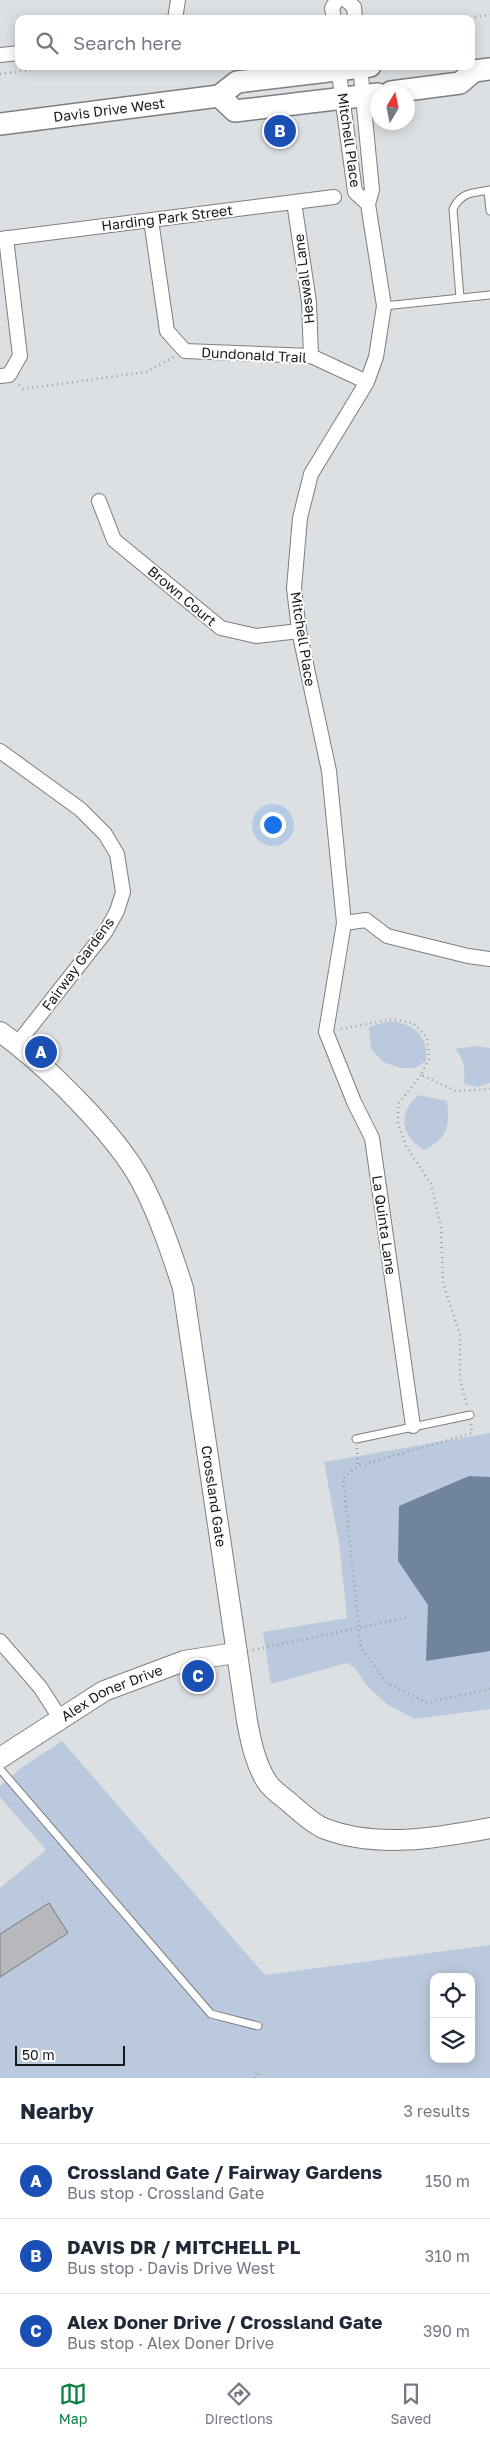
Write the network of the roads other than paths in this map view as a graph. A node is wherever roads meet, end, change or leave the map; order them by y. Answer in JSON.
{"nodes":[{"id":1,"x":178,"y":0,"type":"edge"},
{"id":2,"x":337,"y":0,"type":"edge"},
{"id":3,"x":346,"y":0,"type":"edge"},
{"id":4,"x":176,"y":15,"type":"edge"},
{"id":5,"x":333,"y":15,"type":"edge"},
{"id":6,"x":355,"y":15,"type":"edge"},
{"id":7,"x":15,"y":53,"type":"edge"},
{"id":8,"x":0,"y":55,"type":"edge"},
{"id":9,"x":477,"y":69,"type":"edge"},
{"id":10,"x":324,"y":70,"type":"edge"},
{"id":11,"x":340,"y":70,"type":"edge"},
{"id":12,"x":363,"y":70,"type":"edge"},
{"id":13,"x":415,"y":89,"type":"edge"},
{"id":14,"x":219,"y":96,"type":"junction"},
{"id":15,"x":361,"y":96,"type":"edge"},
{"id":16,"x":0,"y":124,"type":"edge"},
{"id":17,"x":489,"y":190,"type":"edge"},
{"id":18,"x":334,"y":197,"type":"dead end"},
{"id":19,"x":294,"y":202,"type":"junction"},
{"id":20,"x":368,"y":204,"type":"junction"},
{"id":21,"x":490,"y":211,"type":"edge"},
{"id":22,"x":151,"y":220,"type":"junction"},
{"id":23,"x":3,"y":238,"type":"edge"},
{"id":24,"x":490,"y":295,"type":"edge"},
{"id":25,"x":460,"y":298,"type":"junction"},
{"id":26,"x":384,"y":306,"type":"junction"},
{"id":27,"x":311,"y":356,"type":"junction"},
{"id":28,"x":4,"y":375,"type":"edge"},
{"id":29,"x":367,"y":382,"type":"junction"},
{"id":30,"x":99,"y":501,"type":"dead end"},
{"id":31,"x":299,"y":631,"type":"junction"},
{"id":32,"x":0,"y":751,"type":"edge"},
{"id":33,"x":344,"y":923,"type":"junction"},
{"id":34,"x":490,"y":959,"type":"edge"},
{"id":35,"x":0,"y":1032,"type":"edge"},
{"id":36,"x":326,"y":1032,"type":"joint"},
{"id":37,"x":17,"y":1044,"type":"junction"},
{"id":38,"x":470,"y":1415,"type":"road end"},
{"id":39,"x":413,"y":1426,"type":"junction"},
{"id":40,"x":356,"y":1439,"type":"road end"},
{"id":41,"x":0,"y":1641,"type":"edge"},
{"id":42,"x":235,"y":1653,"type":"junction"},
{"id":43,"x":60,"y":1718,"type":"junction"},
{"id":44,"x":0,"y":1758,"type":"edge"},
{"id":45,"x":0,"y":1769,"type":"edge"},
{"id":46,"x":490,"y":1828,"type":"edge"},
{"id":47,"x":258,"y":2026,"type":"dead end"}],
"edges":[{"from":1,"to":4,"type":"street"},
{"from":2,"to":5,"type":"street"},
{"from":3,"to":6,"type":"street"},
{"from":7,"to":8,"type":"street"},
{"from":9,"to":13,"type":"main road"},
{"from":10,"to":14,"type":"main road","name":"Davis Drive West"},
{"from":11,"to":15,"type":"street","name":"Mitchell Place"},
{"from":12,"to":15,"type":"street"},
{"from":14,"to":15,"type":"main road"},
{"from":14,"to":16,"type":"main road","name":"Davis Drive West"},
{"from":15,"to":20,"type":"street","name":"Mitchell Place"},
{"from":15,"to":20,"type":"street","name":"Mitchell Place"},
{"from":17,"to":21,"type":"lane"},
{"from":17,"to":25,"type":"lane"},
{"from":18,"to":19,"type":"street","name":"Harding Park Street"},
{"from":19,"to":22,"type":"street","name":"Harding Park Street"},
{"from":19,"to":27,"type":"street","name":"Heswall Lane"},
{"from":20,"to":26,"type":"street","name":"Mitchell Place"},
{"from":22,"to":23,"type":"street","name":"Harding Park Street"},
{"from":22,"to":27,"type":"street","name":"Dundonald Trail"},
{"from":23,"to":28,"type":"street"},
{"from":24,"to":25,"type":"lane"},
{"from":25,"to":26,"type":"lane"},
{"from":26,"to":29,"type":"street","name":"Mitchell Place"},
{"from":27,"to":29,"type":"street","name":"Dundonald Trail"},
{"from":29,"to":31,"type":"street","name":"Mitchell Place"},
{"from":30,"to":31,"type":"street","name":"Brown Court"},
{"from":31,"to":33,"type":"street","name":"Mitchell Place"},
{"from":32,"to":37,"type":"street","name":"Fairway Gardens"},
{"from":33,"to":34,"type":"street"},
{"from":33,"to":36,"type":"street","name":"Mitchell Place"},
{"from":35,"to":37,"type":"street","name":"Crossland Gate"},
{"from":36,"to":39,"type":"street","name":"La Quinta Lane"},
{"from":37,"to":42,"type":"street","name":"Crossland Gate"},
{"from":38,"to":39,"type":"lane"},
{"from":39,"to":40,"type":"lane"},
{"from":41,"to":43,"type":"street"},
{"from":42,"to":43,"type":"street","name":"Alex Doner Drive"},
{"from":42,"to":46,"type":"street","name":"Crossland Gate"},
{"from":43,"to":44,"type":"street","name":"Alex Doner Drive"},
{"from":45,"to":47,"type":"lane"}]}
